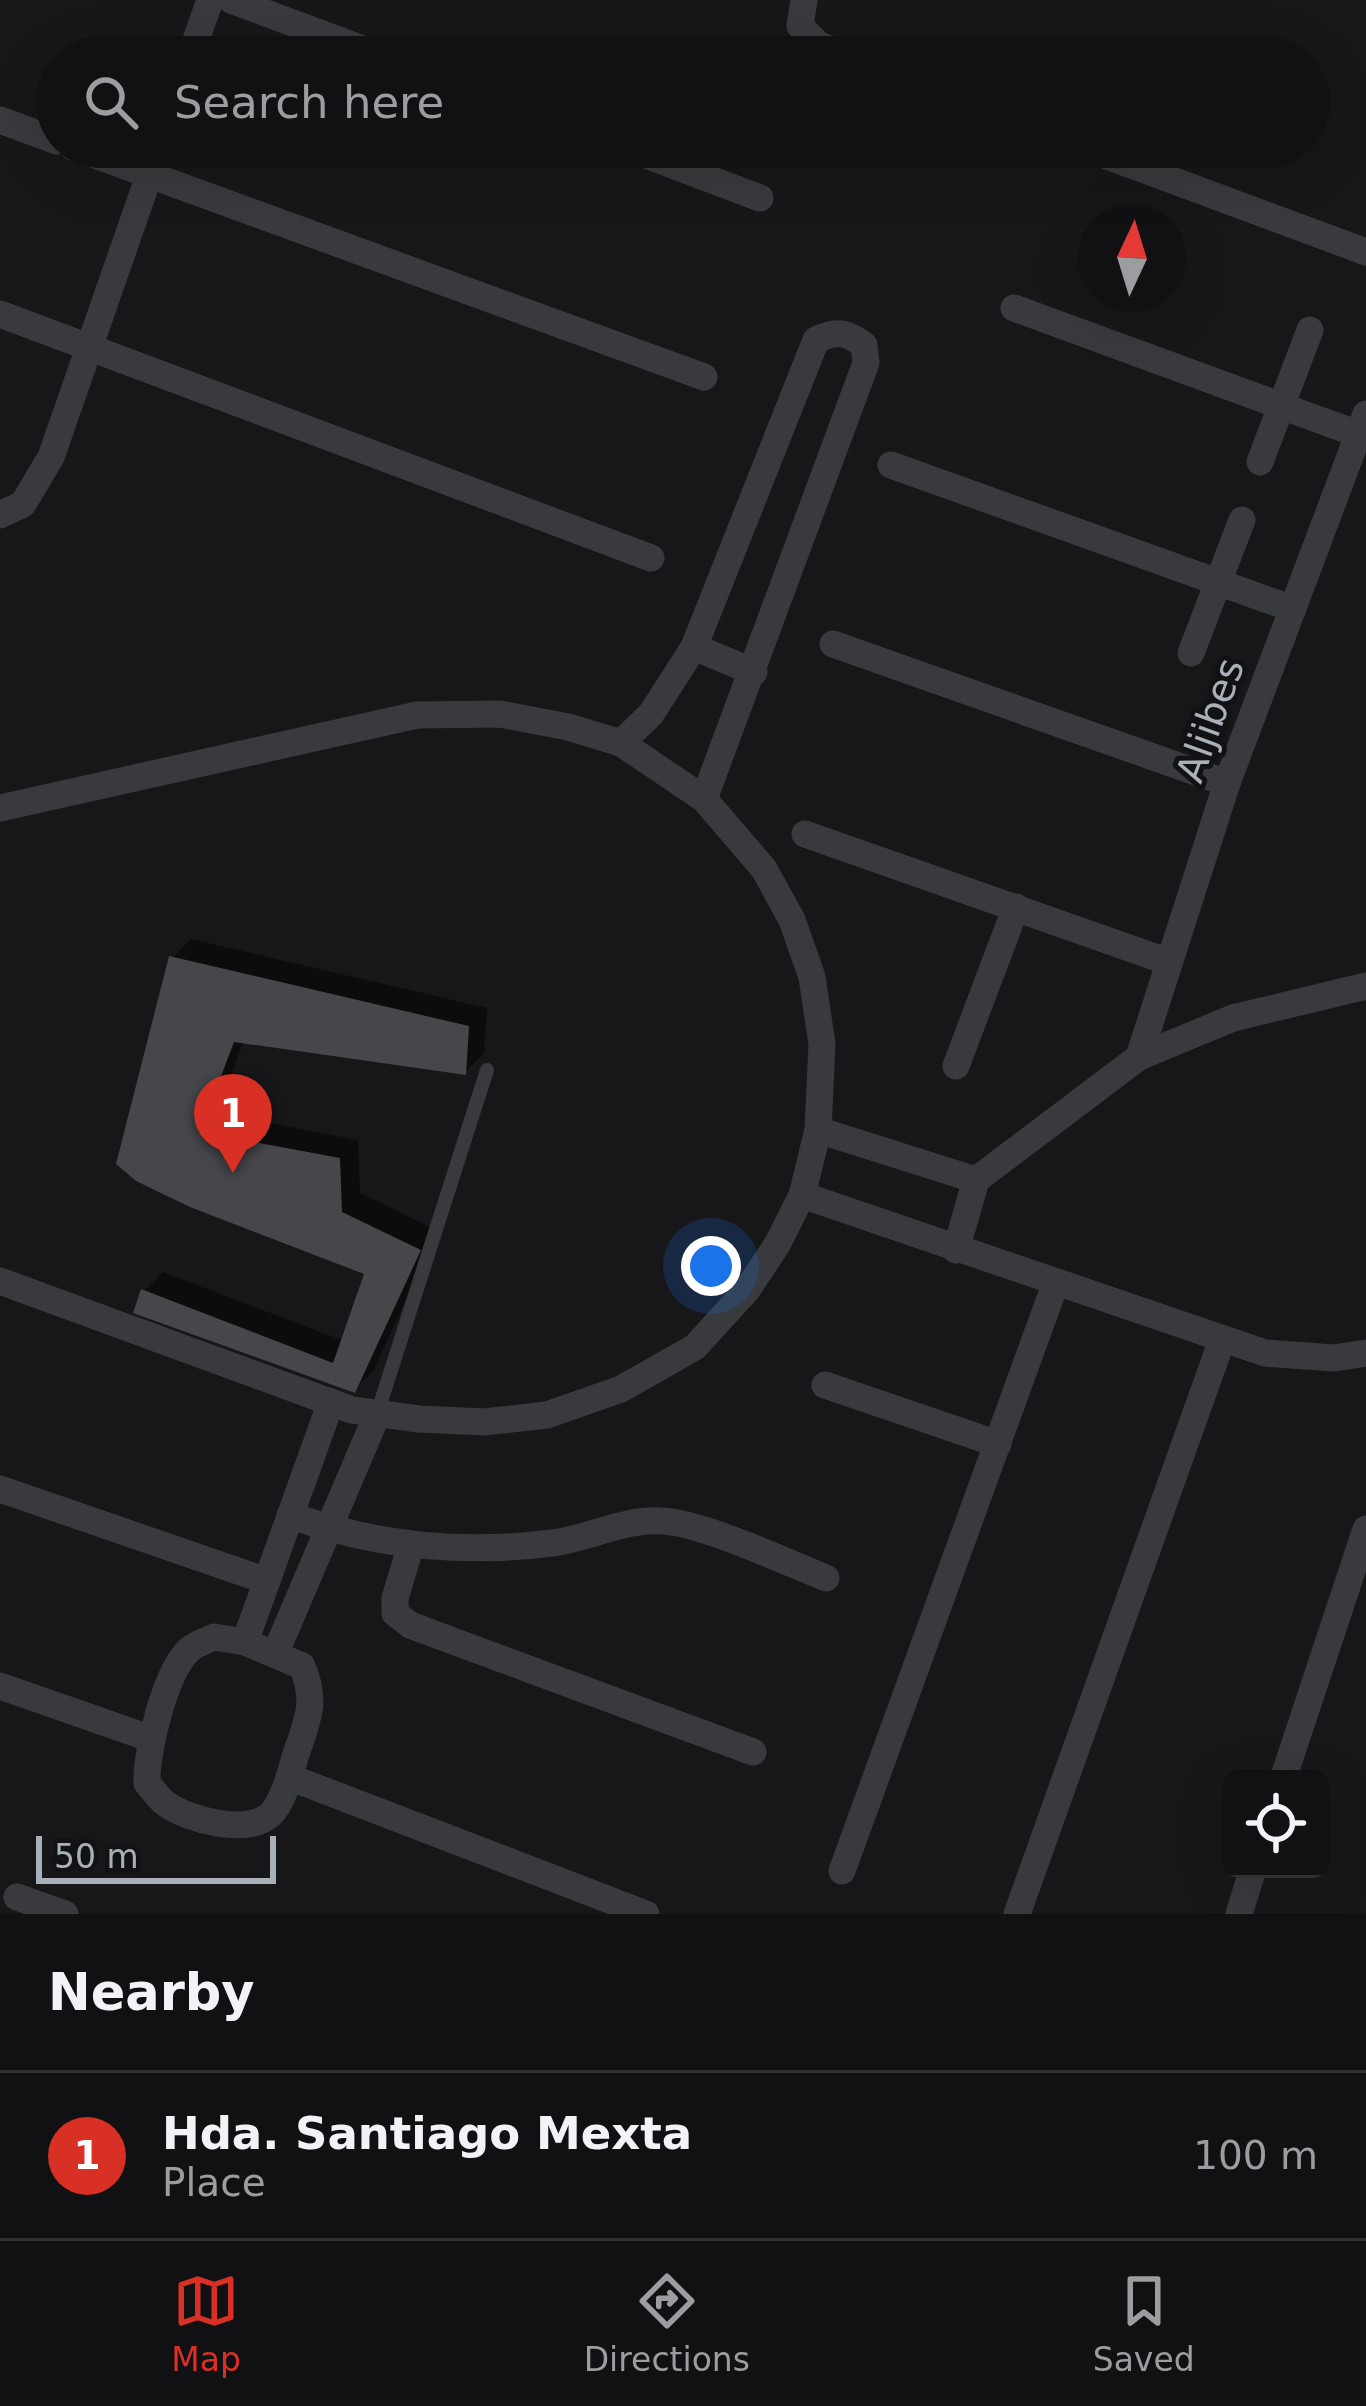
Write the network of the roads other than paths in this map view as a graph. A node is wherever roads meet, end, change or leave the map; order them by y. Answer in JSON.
{"nodes":[{"id":1,"x":210,"y":0,"type":"edge"},
{"id":2,"x":231,"y":0,"type":"edge"},
{"id":3,"x":804,"y":0,"type":"edge"},
{"id":4,"x":197,"y":36,"type":"edge"},
{"id":5,"x":327,"y":36,"type":"edge"},
{"id":6,"x":810,"y":36,"type":"edge"},
{"id":7,"x":0,"y":120,"type":"edge"},
{"id":8,"x":36,"y":133,"type":"edge"},
{"id":9,"x":130,"y":168,"type":"edge"},
{"id":10,"x":152,"y":168,"type":"edge"},
{"id":11,"x":682,"y":168,"type":"edge"},
{"id":12,"x":1140,"y":168,"type":"edge"},
{"id":13,"x":149,"y":175,"type":"junction"},
{"id":14,"x":760,"y":197,"type":"dead end"},
{"id":15,"x":1366,"y":252,"type":"edge"},
{"id":16,"x":1014,"y":308,"type":"dead end"},
{"id":17,"x":0,"y":314,"type":"edge"},
{"id":18,"x":1310,"y":330,"type":"dead end"},
{"id":19,"x":89,"y":346,"type":"junction"},
{"id":20,"x":704,"y":377,"type":"dead end"},
{"id":21,"x":1281,"y":406,"type":"junction"},
{"id":22,"x":1362,"y":424,"type":"edge"},
{"id":23,"x":1260,"y":462,"type":"dead end"},
{"id":24,"x":891,"y":465,"type":"dead end"},
{"id":25,"x":0,"y":515,"type":"edge"},
{"id":26,"x":1242,"y":520,"type":"dead end"},
{"id":27,"x":652,"y":558,"type":"dead end"},
{"id":28,"x":1218,"y":583,"type":"junction"},
{"id":29,"x":1293,"y":609,"type":"junction"},
{"id":30,"x":833,"y":644,"type":"dead end"},
{"id":31,"x":694,"y":647,"type":"junction"},
{"id":32,"x":1191,"y":653,"type":"dead end"},
{"id":33,"x":754,"y":672,"type":"junction"},
{"id":34,"x":621,"y":743,"type":"junction"},
{"id":35,"x":1227,"y":784,"type":"junction"},
{"id":36,"x":704,"y":799,"type":"junction"},
{"id":37,"x":0,"y":808,"type":"edge"},
{"id":38,"x":805,"y":833,"type":"dead end"},
{"id":39,"x":1016,"y":907,"type":"junction"},
{"id":40,"x":1169,"y":962,"type":"junction"},
{"id":41,"x":1366,"y":985,"type":"edge"},
{"id":42,"x":1139,"y":1057,"type":"junction"},
{"id":43,"x":956,"y":1066,"type":"dead end"},
{"id":44,"x":487,"y":1070,"type":"dead end"},
{"id":45,"x":818,"y":1130,"type":"junction"},
{"id":46,"x":976,"y":1180,"type":"junction"},
{"id":47,"x":802,"y":1195,"type":"junction"},
{"id":48,"x":956,"y":1250,"type":"junction"},
{"id":49,"x":0,"y":1281,"type":"edge"},
{"id":50,"x":1056,"y":1282,"type":"junction"},
{"id":51,"x":1222,"y":1340,"type":"junction"},
{"id":52,"x":1366,"y":1353,"type":"edge"},
{"id":53,"x":824,"y":1385,"type":"dead end"},
{"id":54,"x":331,"y":1402,"type":"junction"},
{"id":55,"x":377,"y":1414,"type":"junction"},
{"id":56,"x":998,"y":1444,"type":"junction"},
{"id":57,"x":0,"y":1490,"type":"edge"},
{"id":58,"x":290,"y":1515,"type":"junction"},
{"id":59,"x":328,"y":1529,"type":"junction"},
{"id":60,"x":1366,"y":1529,"type":"edge"},
{"id":61,"x":412,"y":1545,"type":"junction"},
{"id":62,"x":826,"y":1578,"type":"dead end"},
{"id":63,"x":267,"y":1581,"type":"junction"},
{"id":64,"x":245,"y":1642,"type":"junction"},
{"id":65,"x":276,"y":1652,"type":"junction"},
{"id":66,"x":0,"y":1686,"type":"edge"},
{"id":67,"x":152,"y":1739,"type":"junction"},
{"id":68,"x":753,"y":1752,"type":"dead end"},
{"id":69,"x":1286,"y":1770,"type":"edge"},
{"id":70,"x":289,"y":1777,"type":"junction"},
{"id":71,"x":842,"y":1870,"type":"dead end"},
{"id":72,"x":1250,"y":1878,"type":"edge"},
{"id":73,"x":17,"y":1897,"type":"dead end"},
{"id":74,"x":65,"y":1914,"type":"edge"},
{"id":75,"x":646,"y":1914,"type":"edge"},
{"id":76,"x":1017,"y":1914,"type":"edge"},
{"id":77,"x":1238,"y":1914,"type":"edge"}],
"edges":[{"from":1,"to":4,"type":"street"},
{"from":2,"to":5,"type":"street"},
{"from":3,"to":6,"type":"street"},
{"from":7,"to":8,"type":"street"},
{"from":9,"to":13,"type":"street"},
{"from":10,"to":13,"type":"street"},
{"from":11,"to":14,"type":"street"},
{"from":12,"to":15,"type":"street"},
{"from":13,"to":19,"type":"street"},
{"from":13,"to":20,"type":"street"},
{"from":16,"to":21,"type":"street"},
{"from":17,"to":19,"type":"street"},
{"from":18,"to":21,"type":"street"},
{"from":19,"to":25,"type":"street"},
{"from":19,"to":27,"type":"street"},
{"from":21,"to":22,"type":"street"},
{"from":21,"to":23,"type":"street"},
{"from":22,"to":29,"type":"street","name":"Aljibes"},
{"from":24,"to":28,"type":"street"},
{"from":26,"to":28,"type":"street"},
{"from":28,"to":29,"type":"street"},
{"from":28,"to":32,"type":"street"},
{"from":29,"to":35,"type":"street","name":"Aljibes"},
{"from":30,"to":35,"type":"street"},
{"from":31,"to":33,"type":"street"},
{"from":31,"to":33,"type":"street"},
{"from":31,"to":34,"type":"street"},
{"from":33,"to":36,"type":"street"},
{"from":34,"to":36,"type":"street"},
{"from":34,"to":37,"type":"street"},
{"from":35,"to":40,"type":"street","name":"Aljibes"},
{"from":36,"to":45,"type":"street"},
{"from":38,"to":39,"type":"street"},
{"from":39,"to":40,"type":"street"},
{"from":39,"to":43,"type":"street"},
{"from":40,"to":42,"type":"street","name":"Aljibes"},
{"from":41,"to":42,"type":"street"},
{"from":42,"to":46,"type":"street"},
{"from":44,"to":55,"type":"lane"},
{"from":45,"to":46,"type":"street"},
{"from":45,"to":47,"type":"street"},
{"from":46,"to":48,"type":"street"},
{"from":47,"to":48,"type":"street"},
{"from":47,"to":55,"type":"street"},
{"from":48,"to":50,"type":"street"},
{"from":49,"to":54,"type":"street"},
{"from":50,"to":51,"type":"street"},
{"from":50,"to":56,"type":"street"},
{"from":51,"to":52,"type":"street"},
{"from":51,"to":76,"type":"street"},
{"from":53,"to":56,"type":"street"},
{"from":54,"to":55,"type":"street"},
{"from":54,"to":58,"type":"street"},
{"from":55,"to":59,"type":"street"},
{"from":56,"to":71,"type":"street"},
{"from":57,"to":63,"type":"street"},
{"from":58,"to":59,"type":"street"},
{"from":58,"to":63,"type":"street"},
{"from":59,"to":61,"type":"street"},
{"from":59,"to":65,"type":"street"},
{"from":60,"to":69,"type":"street"},
{"from":61,"to":62,"type":"street"},
{"from":61,"to":68,"type":"street"},
{"from":63,"to":64,"type":"street"},
{"from":64,"to":65,"type":"street"},
{"from":64,"to":67,"type":"street"},
{"from":65,"to":70,"type":"street"},
{"from":66,"to":67,"type":"street"},
{"from":67,"to":70,"type":"street"},
{"from":70,"to":75,"type":"street"},
{"from":72,"to":77,"type":"street"},
{"from":73,"to":74,"type":"street"}]}
